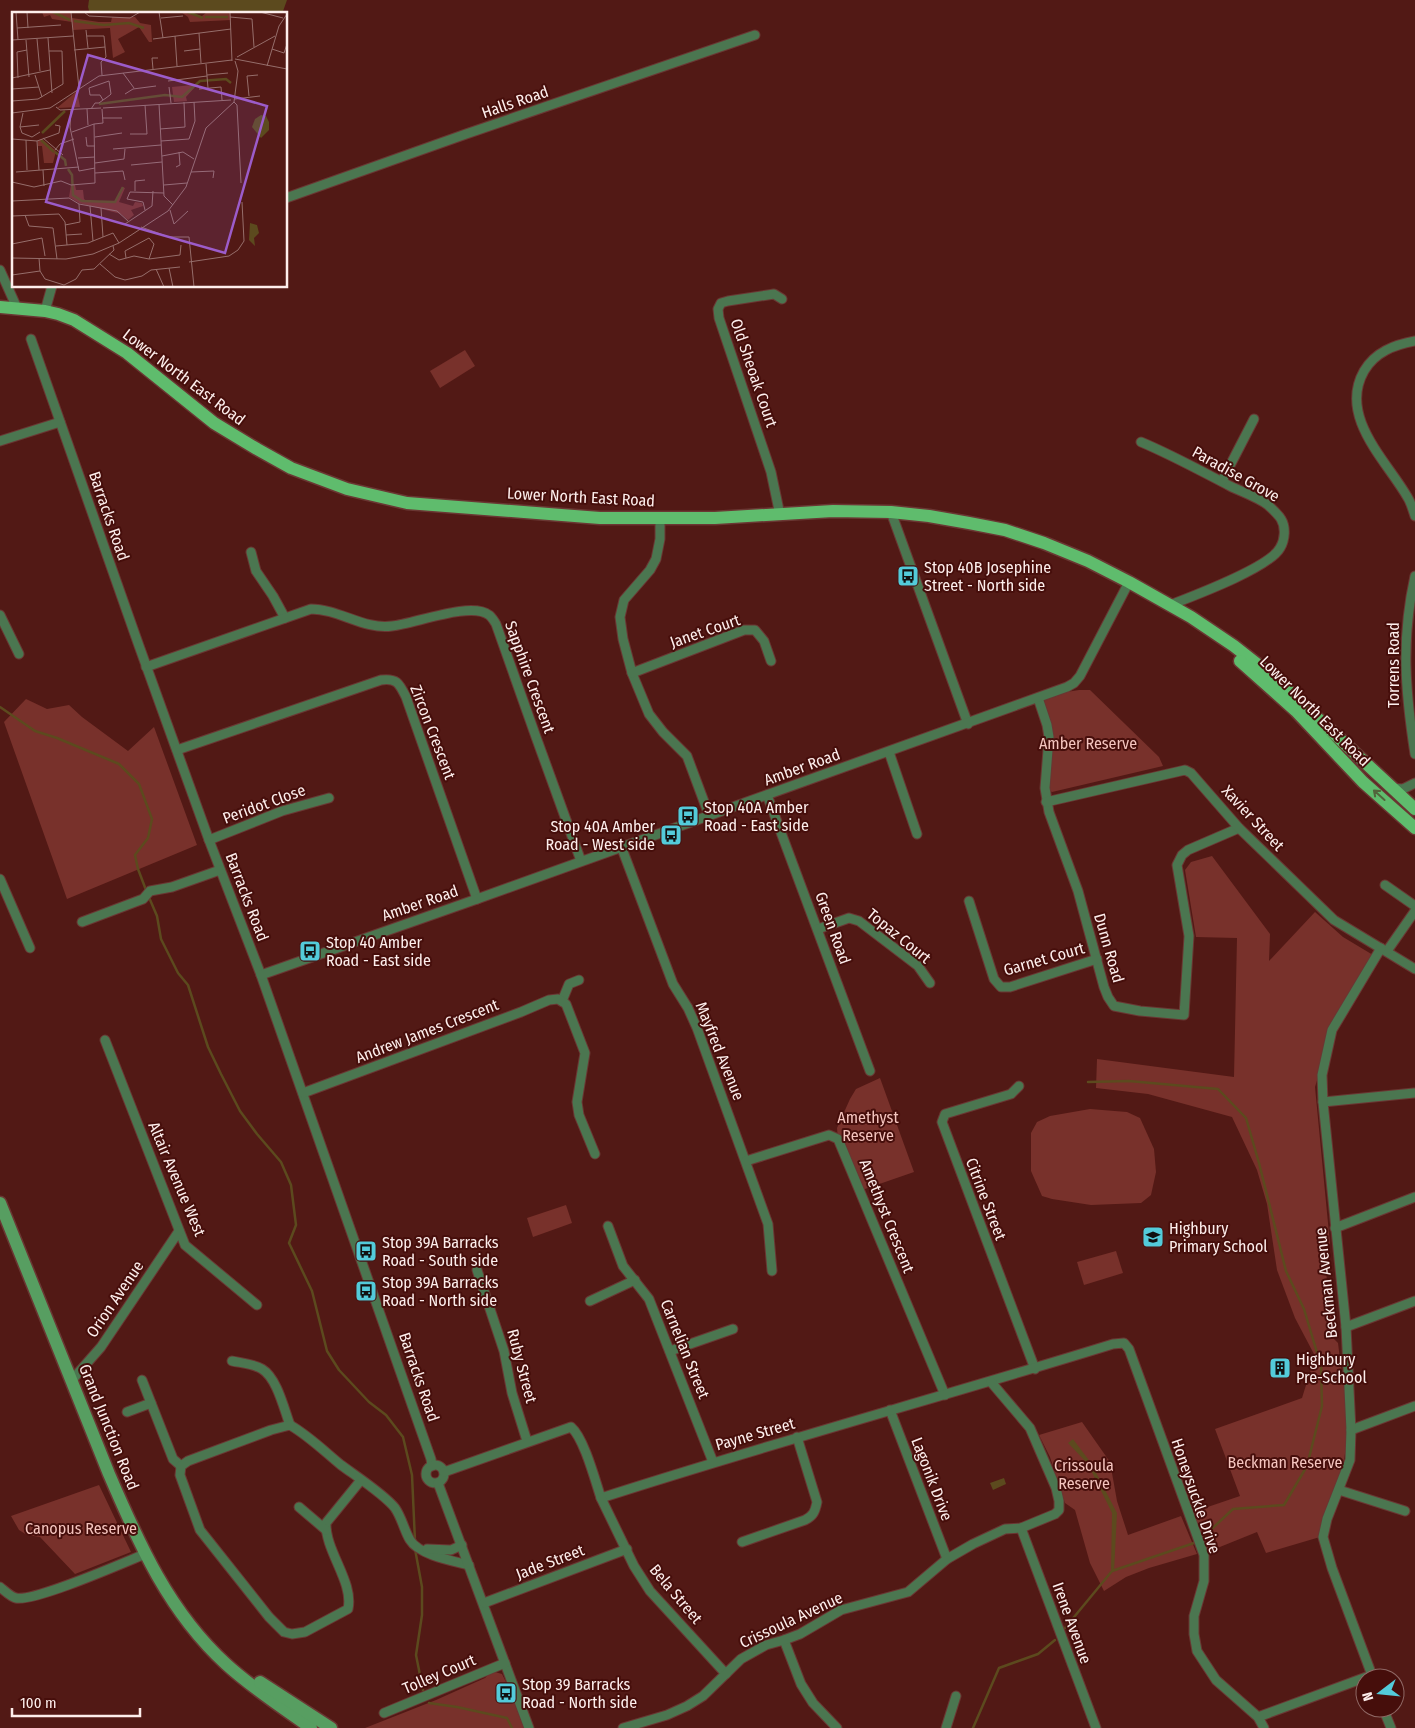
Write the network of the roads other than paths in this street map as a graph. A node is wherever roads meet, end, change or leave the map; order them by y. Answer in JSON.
{"nodes":[{"id":1,"x":754,"y":35,"type":"dead end"},
{"id":2,"x":288,"y":197,"type":"edge"},
{"id":3,"x":0,"y":270,"type":"edge"},
{"id":4,"x":51,"y":288,"type":"edge"},
{"id":5,"x":782,"y":299,"type":"dead end"},
{"id":6,"x":0,"y":307,"type":"edge"},
{"id":7,"x":17,"y":308,"type":"junction"},
{"id":8,"x":45,"y":311,"type":"junction"},
{"id":9,"x":31,"y":339,"type":"dead end"},
{"id":10,"x":1415,"y":341,"type":"edge"},
{"id":11,"x":1254,"y":419,"type":"dead end"},
{"id":12,"x":60,"y":422,"type":"junction"},
{"id":13,"x":0,"y":441,"type":"edge"},
{"id":14,"x":1142,"y":442,"type":"dead end"},
{"id":15,"x":1222,"y":482,"type":"junction"},
{"id":16,"x":891,"y":512,"type":"junction"},
{"id":17,"x":780,"y":514,"type":"junction"},
{"id":18,"x":1415,"y":516,"type":"edge"},
{"id":19,"x":660,"y":518,"type":"junction"},
{"id":20,"x":251,"y":552,"type":"dead end"},
{"id":21,"x":1415,"y":576,"type":"edge"},
{"id":22,"x":1129,"y":582,"type":"junction"},
{"id":23,"x":1170,"y":605,"type":"junction"},
{"id":24,"x":0,"y":615,"type":"edge"},
{"id":25,"x":285,"y":618,"type":"junction"},
{"id":26,"x":1191,"y":618,"type":"junction"},
{"id":27,"x":19,"y":654,"type":"dead end"},
{"id":28,"x":771,"y":660,"type":"dead end"},
{"id":29,"x":146,"y":667,"type":"junction"},
{"id":30,"x":632,"y":673,"type":"junction"},
{"id":31,"x":1038,"y":698,"type":"junction"},
{"id":32,"x":968,"y":724,"type":"junction"},
{"id":33,"x":177,"y":750,"type":"junction"},
{"id":34,"x":889,"y":752,"type":"junction"},
{"id":35,"x":1415,"y":754,"type":"edge"},
{"id":36,"x":1415,"y":783,"type":"edge"},
{"id":37,"x":1392,"y":788,"type":"junction"},
{"id":38,"x":767,"y":795,"type":"junction"},
{"id":39,"x":329,"y":798,"type":"dead end"},
{"id":40,"x":1046,"y":802,"type":"junction"},
{"id":41,"x":1414,"y":806,"type":"edge"},
{"id":42,"x":709,"y":815,"type":"junction"},
{"id":43,"x":1404,"y":818,"type":"junction"},
{"id":44,"x":1239,"y":828,"type":"junction"},
{"id":45,"x":1415,"y":828,"type":"edge"},
{"id":46,"x":917,"y":834,"type":"dead end"},
{"id":47,"x":209,"y":840,"type":"junction"},
{"id":48,"x":621,"y":846,"type":"junction"},
{"id":49,"x":581,"y":861,"type":"junction"},
{"id":50,"x":220,"y":870,"type":"junction"},
{"id":51,"x":0,"y":879,"type":"edge"},
{"id":52,"x":1385,"y":885,"type":"dead end"},
{"id":53,"x":476,"y":899,"type":"junction"},
{"id":54,"x":969,"y":901,"type":"dead end"},
{"id":55,"x":1415,"y":906,"type":"edge"},
{"id":56,"x":1415,"y":911,"type":"edge"},
{"id":57,"x":82,"y":922,"type":"dead end"},
{"id":58,"x":818,"y":929,"type":"junction"},
{"id":59,"x":30,"y":948,"type":"dead end"},
{"id":60,"x":1384,"y":949,"type":"junction"},
{"id":61,"x":1097,"y":959,"type":"junction"},
{"id":62,"x":1415,"y":969,"type":"edge"},
{"id":63,"x":261,"y":975,"type":"junction"},
{"id":64,"x":578,"y":980,"type":"dead end"},
{"id":65,"x":930,"y":983,"type":"dead end"},
{"id":66,"x":562,"y":1002,"type":"junction"},
{"id":67,"x":105,"y":1040,"type":"dead end"},
{"id":68,"x":870,"y":1071,"type":"dead end"},
{"id":69,"x":1019,"y":1086,"type":"dead end"},
{"id":70,"x":303,"y":1093,"type":"junction"},
{"id":71,"x":1414,"y":1093,"type":"edge"},
{"id":72,"x":1323,"y":1102,"type":"junction"},
{"id":73,"x":595,"y":1154,"type":"dead end"},
{"id":74,"x":746,"y":1161,"type":"junction"},
{"id":75,"x":1415,"y":1197,"type":"edge"},
{"id":76,"x":0,"y":1203,"type":"edge"},
{"id":77,"x":608,"y":1226,"type":"dead end"},
{"id":78,"x":1335,"y":1228,"type":"junction"},
{"id":79,"x":179,"y":1231,"type":"junction"},
{"id":80,"x":477,"y":1270,"type":"dead end"},
{"id":81,"x":772,"y":1271,"type":"dead end"},
{"id":82,"x":635,"y":1280,"type":"junction"},
{"id":83,"x":590,"y":1301,"type":"dead end"},
{"id":84,"x":1415,"y":1301,"type":"edge"},
{"id":85,"x":257,"y":1304,"type":"dead end"},
{"id":86,"x":1346,"y":1327,"type":"junction"},
{"id":87,"x":733,"y":1329,"type":"dead end"},
{"id":88,"x":1124,"y":1343,"type":"joint"},
{"id":89,"x":670,"y":1351,"type":"junction"},
{"id":90,"x":232,"y":1361,"type":"dead end"},
{"id":91,"x":1034,"y":1369,"type":"junction"},
{"id":92,"x":72,"y":1380,"type":"junction"},
{"id":93,"x":142,"y":1380,"type":"dead end"},
{"id":94,"x":991,"y":1382,"type":"junction"},
{"id":95,"x":945,"y":1394,"type":"junction"},
{"id":96,"x":151,"y":1403,"type":"junction"},
{"id":97,"x":1415,"y":1406,"type":"edge"},
{"id":98,"x":890,"y":1410,"type":"junction"},
{"id":99,"x":128,"y":1412,"type":"dead end"},
{"id":100,"x":290,"y":1425,"type":"junction"},
{"id":101,"x":1351,"y":1430,"type":"junction"},
{"id":102,"x":797,"y":1437,"type":"junction"},
{"id":103,"x":527,"y":1441,"type":"junction"},
{"id":104,"x":713,"y":1462,"type":"junction"},
{"id":105,"x":181,"y":1466,"type":"junction"},
{"id":106,"x":432,"y":1466,"type":"junction"},
{"id":107,"x":444,"y":1472,"type":"junction"},
{"id":108,"x":361,"y":1480,"type":"junction"},
{"id":109,"x":438,"y":1483,"type":"junction"},
{"id":110,"x":1339,"y":1490,"type":"junction"},
{"id":111,"x":601,"y":1498,"type":"junction"},
{"id":112,"x":299,"y":1507,"type":"dead end"},
{"id":113,"x":1405,"y":1511,"type":"dead end"},
{"id":114,"x":1021,"y":1528,"type":"junction"},
{"id":115,"x":326,"y":1530,"type":"junction"},
{"id":116,"x":742,"y":1542,"type":"dead end"},
{"id":117,"x":462,"y":1545,"type":"junction"},
{"id":118,"x":421,"y":1549,"type":"junction"},
{"id":119,"x":627,"y":1550,"type":"junction"},
{"id":120,"x":145,"y":1554,"type":"junction"},
{"id":121,"x":947,"y":1559,"type":"junction"},
{"id":122,"x":469,"y":1565,"type":"junction"},
{"id":123,"x":0,"y":1587,"type":"edge"},
{"id":124,"x":484,"y":1603,"type":"junction"},
{"id":125,"x":784,"y":1640,"type":"junction"},
{"id":126,"x":213,"y":1650,"type":"junction"},
{"id":127,"x":505,"y":1663,"type":"junction"},
{"id":128,"x":1369,"y":1668,"type":"edge"},
{"id":129,"x":726,"y":1674,"type":"junction"},
{"id":130,"x":1355,"y":1683,"type":"edge"},
{"id":131,"x":956,"y":1696,"type":"dead end"},
{"id":132,"x":384,"y":1713,"type":"dead end"},
{"id":133,"x":1258,"y":1717,"type":"junction"},
{"id":134,"x":297,"y":1722,"type":"edge"},
{"id":135,"x":326,"y":1727,"type":"edge"},
{"id":136,"x":311,"y":1728,"type":"edge"},
{"id":137,"x":529,"y":1728,"type":"edge"},
{"id":138,"x":623,"y":1728,"type":"edge"},
{"id":139,"x":838,"y":1728,"type":"edge"},
{"id":140,"x":946,"y":1728,"type":"edge"},
{"id":141,"x":1096,"y":1728,"type":"edge"},
{"id":142,"x":1264,"y":1728,"type":"edge"}],
"edges":[{"from":1,"to":2,"type":"street","name":"Halls Road"},
{"from":3,"to":7,"type":"street"},
{"from":4,"to":8,"type":"street"},
{"from":5,"to":17,"type":"street","name":"Old Sheoak Court"},
{"from":6,"to":7,"type":"main road","name":"Lower North East Road"},
{"from":7,"to":8,"type":"main road","name":"Lower North East Road"},
{"from":8,"to":19,"type":"main road","name":"Lower North East Road"},
{"from":9,"to":12,"type":"street","name":"Barracks Road"},
{"from":10,"to":18,"type":"street"},
{"from":11,"to":15,"type":"street"},
{"from":12,"to":13,"type":"street"},
{"from":12,"to":29,"type":"street","name":"Barracks Road"},
{"from":14,"to":15,"type":"street","name":"Paradise Grove"},
{"from":15,"to":23,"type":"street","name":"Paradise Grove"},
{"from":16,"to":17,"type":"main road","name":"Lower North East Road"},
{"from":16,"to":22,"type":"main road","name":"Lower North East Road"},
{"from":16,"to":32,"type":"street"},
{"from":17,"to":19,"type":"main road","name":"Lower North East Road"},
{"from":19,"to":30,"type":"street"},
{"from":20,"to":25,"type":"street"},
{"from":21,"to":35,"type":"street","name":"Torrens Road"},
{"from":22,"to":23,"type":"main road","name":"Lower North East Road"},
{"from":22,"to":31,"type":"street","name":"Amber Road"},
{"from":23,"to":26,"type":"main road","name":"Lower North East Road"},
{"from":24,"to":27,"type":"street"},
{"from":25,"to":29,"type":"street","name":"Sapphire Crescent"},
{"from":25,"to":49,"type":"street","name":"Sapphire Crescent"},
{"from":26,"to":37,"type":"main road","name":"Lower North East Road"},
{"from":43,"to":26,"type":"main road","name":"Lower North East Road","one_way":true},
{"from":28,"to":30,"type":"street","name":"Janet Court"},
{"from":29,"to":33,"type":"street","name":"Barracks Road"},
{"from":30,"to":42,"type":"street"},
{"from":31,"to":32,"type":"street","name":"Amber Road"},
{"from":31,"to":40,"type":"street","name":"Dunn Road"},
{"from":32,"to":34,"type":"street","name":"Amber Road"},
{"from":33,"to":47,"type":"street","name":"Barracks Road"},
{"from":33,"to":53,"type":"street","name":"Zircon Crescent"},
{"from":34,"to":38,"type":"street","name":"Amber Road"},
{"from":34,"to":46,"type":"street"},
{"from":36,"to":37,"type":"street"},
{"from":37,"to":41,"type":"main road","name":"Lower North East Road"},
{"from":38,"to":42,"type":"street","name":"Amber Road"},
{"from":38,"to":58,"type":"street","name":"Green Road"},
{"from":39,"to":47,"type":"street","name":"Peridot Close"},
{"from":40,"to":44,"type":"street","name":"Xavier Street"},
{"from":40,"to":61,"type":"street","name":"Dunn Road"},
{"from":41,"to":43,"type":"street"},
{"from":42,"to":48,"type":"street","name":"Amber Road"},
{"from":43,"to":45,"type":"main road","name":"Lower North East Road"},
{"from":44,"to":60,"type":"street","name":"Xavier Street"},
{"from":44,"to":61,"type":"street","name":"Dunn Road"},
{"from":47,"to":50,"type":"street","name":"Barracks Road"},
{"from":48,"to":49,"type":"street","name":"Amber Road"},
{"from":48,"to":74,"type":"street","name":"Mayfred Avenue"},
{"from":49,"to":53,"type":"street","name":"Amber Road"},
{"from":50,"to":57,"type":"street"},
{"from":50,"to":63,"type":"street","name":"Barracks Road"},
{"from":51,"to":59,"type":"street"},
{"from":52,"to":55,"type":"street"},
{"from":53,"to":63,"type":"street","name":"Amber Road"},
{"from":54,"to":61,"type":"street","name":"Garnet Court"},
{"from":56,"to":60,"type":"street","name":"Beckman Avenue"},
{"from":58,"to":65,"type":"street","name":"Topaz Court"},
{"from":58,"to":68,"type":"street","name":"Green Road"},
{"from":60,"to":62,"type":"street","name":"Xavier Street"},
{"from":60,"to":72,"type":"street","name":"Beckman Avenue"},
{"from":63,"to":70,"type":"street","name":"Barracks Road"},
{"from":64,"to":66,"type":"street"},
{"from":66,"to":70,"type":"street","name":"Andrew James Crescent"},
{"from":66,"to":73,"type":"street"},
{"from":67,"to":79,"type":"street","name":"Altair Avenue West"},
{"from":69,"to":91,"type":"street","name":"Citrine Street"},
{"from":70,"to":106,"type":"street","name":"Barracks Road"},
{"from":71,"to":72,"type":"street"},
{"from":72,"to":78,"type":"street","name":"Beckman Avenue"},
{"from":74,"to":81,"type":"street","name":"Mayfred Avenue"},
{"from":74,"to":95,"type":"street","name":"Amethyst Crescent"},
{"from":75,"to":78,"type":"street"},
{"from":76,"to":92,"type":"main road","name":"Grand Junction Road"},
{"from":77,"to":82,"type":"street","name":"Carnelian Street"},
{"from":78,"to":86,"type":"street","name":"Beckman Avenue"},
{"from":79,"to":85,"type":"street","name":"Altair Avenue West"},
{"from":79,"to":92,"type":"street","name":"Orion Avenue"},
{"from":80,"to":103,"type":"street","name":"Ruby Street"},
{"from":82,"to":83,"type":"street"},
{"from":82,"to":89,"type":"street","name":"Carnelian Street"},
{"from":84,"to":86,"type":"street"},
{"from":86,"to":101,"type":"street","name":"Beckman Avenue"},
{"from":87,"to":89,"type":"street"},
{"from":88,"to":91,"type":"street","name":"Payne Street"},
{"from":88,"to":133,"type":"street","name":"Honeysuckle Drive"},
{"from":89,"to":104,"type":"street","name":"Carnelian Street"},
{"from":90,"to":100,"type":"street"},
{"from":91,"to":94,"type":"street","name":"Payne Street"},
{"from":92,"to":120,"type":"main road","name":"Grand Junction Road"},
{"from":93,"to":96,"type":"street"},
{"from":94,"to":95,"type":"street","name":"Payne Street"},
{"from":94,"to":114,"type":"street","name":"Crissoula Avenue"},
{"from":95,"to":98,"type":"street","name":"Payne Street"},
{"from":96,"to":99,"type":"street"},
{"from":96,"to":105,"type":"street"},
{"from":97,"to":101,"type":"street"},
{"from":98,"to":102,"type":"street","name":"Payne Street"},
{"from":98,"to":121,"type":"street","name":"Lagonik Drive"},
{"from":100,"to":105,"type":"street"},
{"from":100,"to":108,"type":"street"},
{"from":101,"to":110,"type":"street","name":"Beckman Avenue"},
{"from":102,"to":104,"type":"street","name":"Payne Street"},
{"from":102,"to":116,"type":"street"},
{"from":103,"to":107,"type":"street"},
{"from":103,"to":111,"type":"street"},
{"from":104,"to":111,"type":"street","name":"Payne Street"},
{"from":105,"to":115,"type":"street"},
{"from":106,"to":107,"type":"street"},
{"from":106,"to":109,"type":"street"},
{"from":107,"to":109,"type":"street"},
{"from":108,"to":115,"type":"street"},
{"from":108,"to":118,"type":"street"},
{"from":109,"to":117,"type":"street"},
{"from":110,"to":113,"type":"street"},
{"from":110,"to":128,"type":"street","name":"Beckman Avenue"},
{"from":111,"to":119,"type":"street","name":"Bela Street"},
{"from":112,"to":115,"type":"street"},
{"from":114,"to":121,"type":"street","name":"Crissoula Avenue"},
{"from":114,"to":141,"type":"street","name":"Irene Avenue"},
{"from":117,"to":118,"type":"street"},
{"from":117,"to":122,"type":"street"},
{"from":118,"to":122,"type":"street"},
{"from":119,"to":124,"type":"street","name":"Jade Street"},
{"from":119,"to":129,"type":"street","name":"Bela Street"},
{"from":120,"to":123,"type":"street"},
{"from":120,"to":126,"type":"main road","name":"Grand Junction Road"},
{"from":121,"to":125,"type":"street","name":"Crissoula Avenue"},
{"from":122,"to":124,"type":"street"},
{"from":124,"to":127,"type":"street"},
{"from":125,"to":129,"type":"street","name":"Crissoula Avenue"},
{"from":125,"to":139,"type":"street"},
{"from":126,"to":134,"type":"main road","name":"Grand Junction Road"},
{"from":126,"to":135,"type":"main road","name":"Grand Junction Road"},
{"from":127,"to":132,"type":"street","name":"Tolley Court"},
{"from":127,"to":137,"type":"street"},
{"from":129,"to":138,"type":"street","name":"Crissoula Avenue"},
{"from":130,"to":133,"type":"street"},
{"from":131,"to":140,"type":"street"},
{"from":133,"to":142,"type":"street","name":"Honeysuckle Drive"},
{"from":134,"to":136,"type":"main road","name":"Grand Junction Road"}]}
